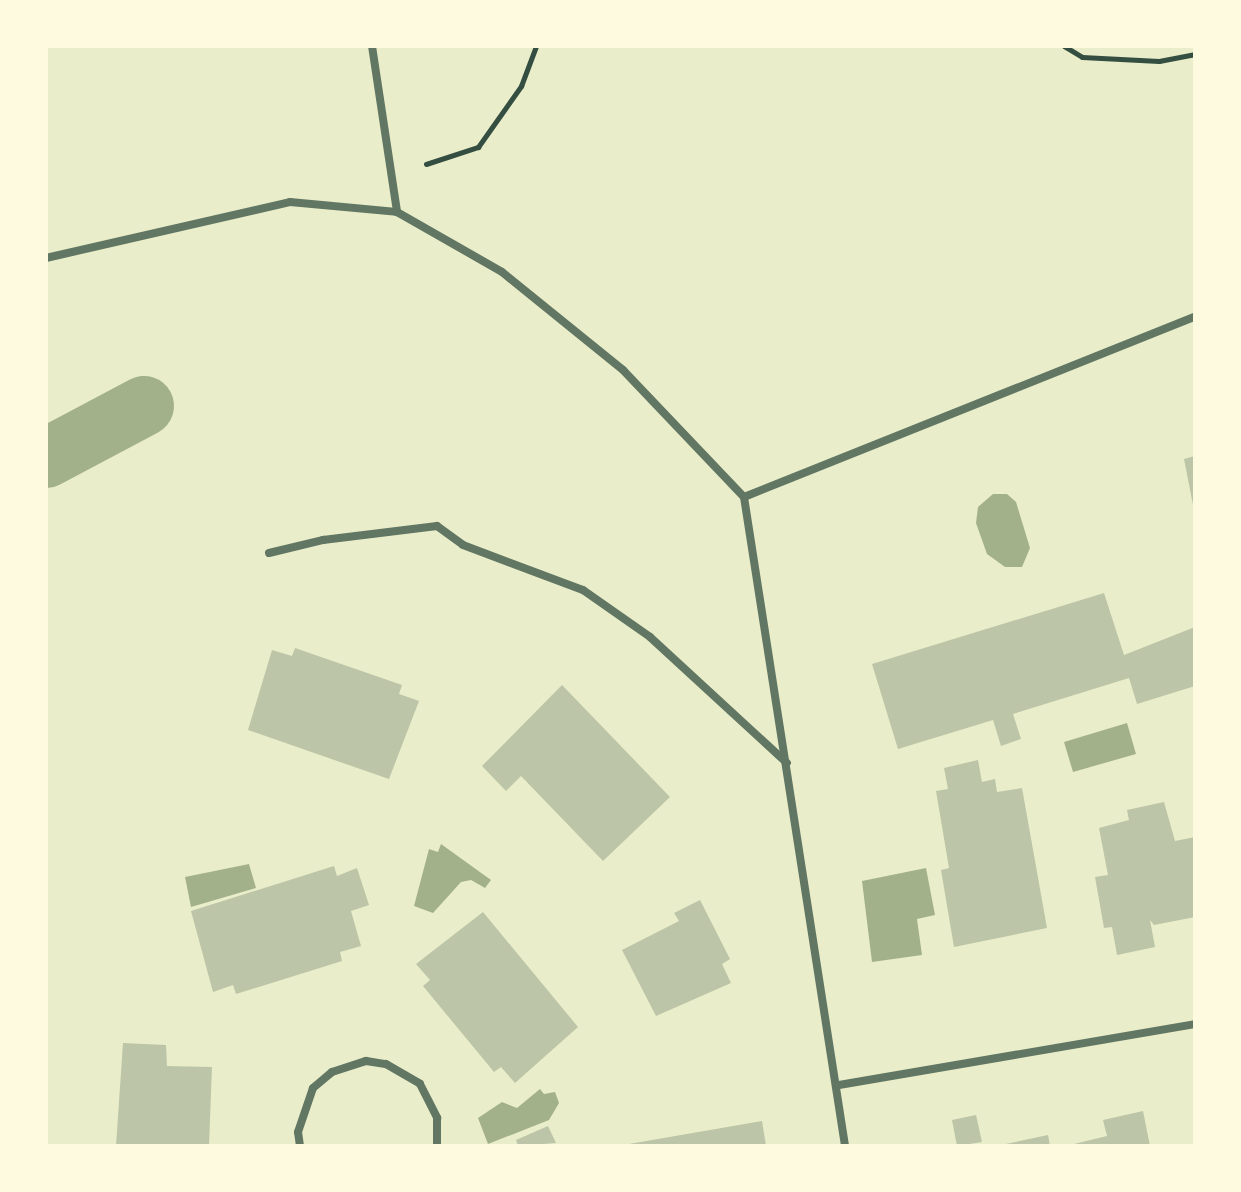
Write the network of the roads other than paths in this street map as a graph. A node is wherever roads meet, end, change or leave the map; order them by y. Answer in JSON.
{"nodes":[{"id":1,"x":372,"y":46,"type":"edge"},
{"id":2,"x":397,"y":212,"type":"junction"},
{"id":3,"x":46,"y":258,"type":"edge"},
{"id":4,"x":1195,"y":317,"type":"edge"},
{"id":5,"x":744,"y":497,"type":"junction"},
{"id":6,"x":269,"y":553,"type":"dead end"},
{"id":7,"x":787,"y":763,"type":"junction"},
{"id":8,"x":1195,"y":1024,"type":"edge"},
{"id":9,"x":839,"y":1085,"type":"junction"},
{"id":10,"x":300,"y":1146,"type":"edge"},
{"id":11,"x":437,"y":1146,"type":"edge"},
{"id":12,"x":845,"y":1146,"type":"edge"}],
"edges":[{"from":1,"to":2,"type":"street"},
{"from":2,"to":3,"type":"street"},
{"from":2,"to":5,"type":"street"},
{"from":4,"to":5,"type":"street"},
{"from":5,"to":7,"type":"street"},
{"from":6,"to":7,"type":"street"},
{"from":7,"to":9,"type":"street"},
{"from":8,"to":9,"type":"street"},
{"from":9,"to":12,"type":"street"},
{"from":10,"to":11,"type":"street"}]}
